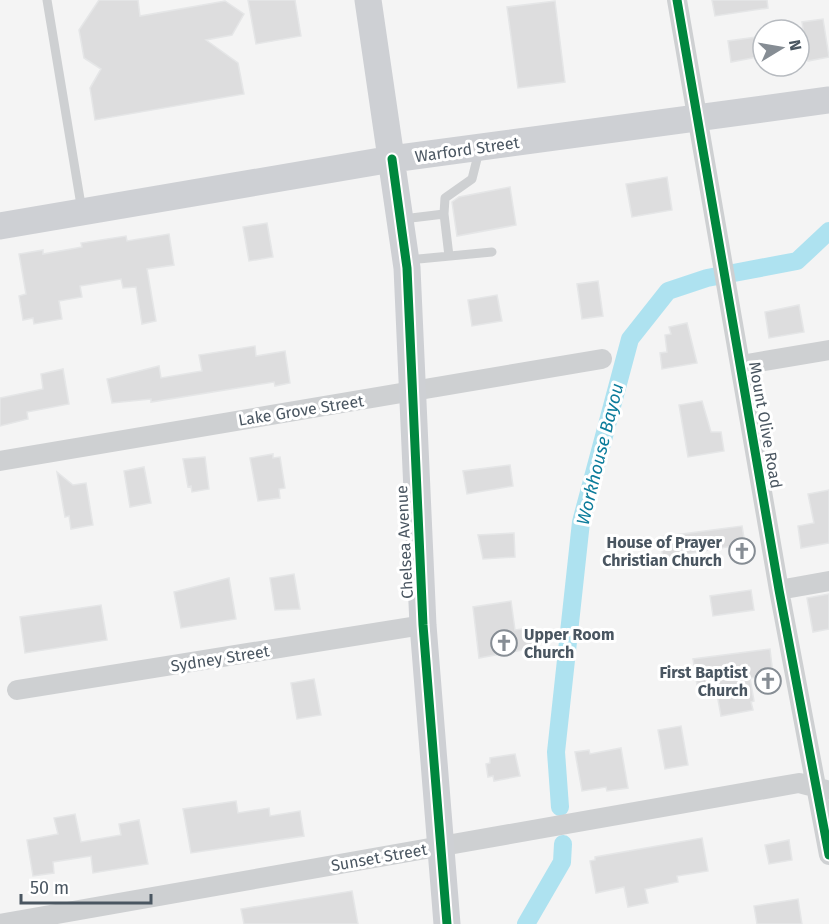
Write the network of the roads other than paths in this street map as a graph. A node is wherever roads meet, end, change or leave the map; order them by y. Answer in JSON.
{"nodes":[{"id":1,"x":47,"y":0,"type":"edge"},
{"id":2,"x":368,"y":0,"type":"edge"},
{"id":3,"x":677,"y":0,"type":"edge"},
{"id":4,"x":829,"y":99,"type":"edge"},
{"id":5,"x":696,"y":118,"type":"junction"},
{"id":6,"x":479,"y":147,"type":"junction"},
{"id":7,"x":392,"y":159,"type":"junction"},
{"id":8,"x":82,"y":212,"type":"junction"},
{"id":9,"x":444,"y":214,"type":"junction"},
{"id":10,"x":400,"y":219,"type":"junction"},
{"id":11,"x":0,"y":226,"type":"edge"},
{"id":12,"x":492,"y":252,"type":"dead end"},
{"id":13,"x":449,"y":256,"type":"junction"},
{"id":14,"x":406,"y":260,"type":"junction"},
{"id":15,"x":829,"y":350,"type":"edge"},
{"id":16,"x":602,"y":359,"type":"dead end"},
{"id":17,"x":741,"y":365,"type":"junction"},
{"id":18,"x":412,"y":392,"type":"junction"},
{"id":19,"x":0,"y":461,"type":"edge"},
{"id":20,"x":829,"y":581,"type":"edge"},
{"id":21,"x":779,"y":590,"type":"junction"},
{"id":22,"x":423,"y":625,"type":"junction"},
{"id":23,"x":16,"y":690,"type":"dead end"},
{"id":24,"x":823,"y":789,"type":"edge"},
{"id":25,"x":442,"y":846,"type":"junction"},
{"id":26,"x":829,"y":855,"type":"edge"},
{"id":27,"x":0,"y":924,"type":"edge"},
{"id":28,"x":447,"y":924,"type":"edge"}],
"edges":[{"from":1,"to":8,"type":"lane"},
{"from":2,"to":7,"type":"main road","name":"Chelsea Avenue"},
{"from":3,"to":5,"type":"street","name":"Mount Olive Road"},
{"from":4,"to":5,"type":"main road","name":"Warford Street"},
{"from":5,"to":6,"type":"main road","name":"Warford Street"},
{"from":5,"to":17,"type":"street","name":"Mount Olive Road"},
{"from":6,"to":7,"type":"main road","name":"Warford Street"},
{"from":6,"to":9,"type":"lane"},
{"from":7,"to":8,"type":"main road","name":"Warford Street"},
{"from":7,"to":10,"type":"main road","name":"Chelsea Avenue"},
{"from":8,"to":11,"type":"main road","name":"Warford Street"},
{"from":9,"to":10,"type":"lane"},
{"from":9,"to":13,"type":"lane"},
{"from":10,"to":14,"type":"main road","name":"Chelsea Avenue"},
{"from":12,"to":13,"type":"lane"},
{"from":13,"to":14,"type":"lane"},
{"from":14,"to":18,"type":"main road","name":"Chelsea Avenue"},
{"from":15,"to":17,"type":"street"},
{"from":16,"to":18,"type":"street","name":"Lake Grove Street"},
{"from":17,"to":21,"type":"street","name":"Mount Olive Road"},
{"from":18,"to":19,"type":"street","name":"Lake Grove Street"},
{"from":18,"to":22,"type":"main road","name":"Chelsea Avenue"},
{"from":20,"to":21,"type":"street"},
{"from":21,"to":24,"type":"street","name":"Mount Olive Road"},
{"from":22,"to":23,"type":"street","name":"Sydney Street"},
{"from":22,"to":25,"type":"main road","name":"Chelsea Avenue"},
{"from":24,"to":25,"type":"street","name":"Sunset Street"},
{"from":24,"to":26,"type":"street","name":"Mount Olive Road"},
{"from":25,"to":27,"type":"street","name":"Sunset Street"},
{"from":25,"to":28,"type":"main road","name":"Chelsea Avenue"}]}
